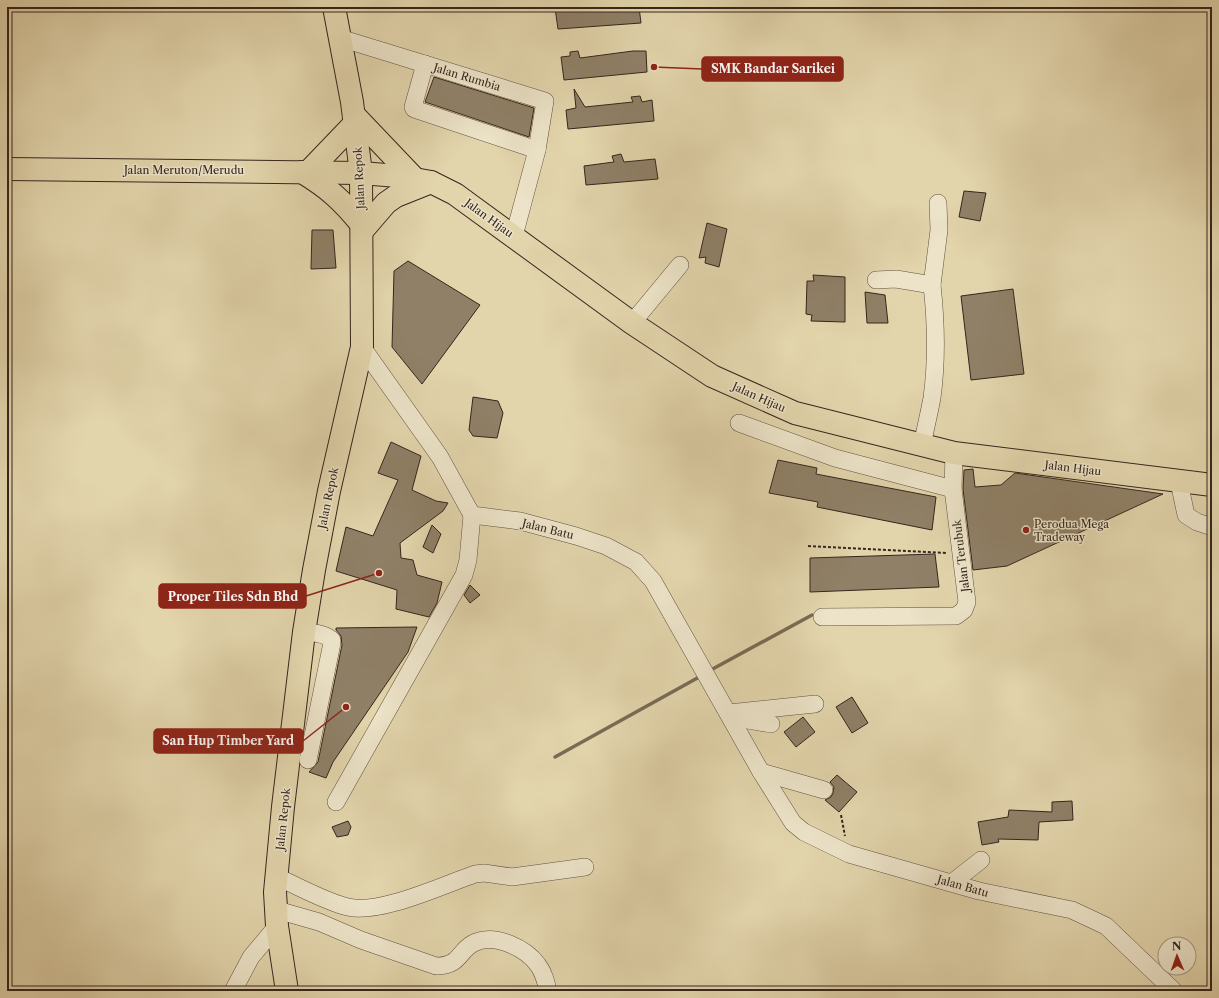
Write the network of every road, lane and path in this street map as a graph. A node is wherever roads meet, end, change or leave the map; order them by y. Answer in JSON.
{"nodes":[{"id":1,"x":334,"y":7,"type":"edge"},
{"id":2,"x":340,"y":38,"type":"junction"},
{"id":3,"x":425,"y":64,"type":"junction"},
{"id":4,"x":355,"y":119,"type":"junction"},
{"id":5,"x":537,"y":150,"type":"junction"},
{"id":6,"x":7,"y":169,"type":"edge"},
{"id":7,"x":305,"y":172,"type":"junction"},
{"id":8,"x":361,"y":173,"type":"junction"},
{"id":9,"x":423,"y":181,"type":"junction"},
{"id":10,"x":938,"y":203,"type":"dead end"},
{"id":11,"x":362,"y":228,"type":"junction"},
{"id":12,"x":514,"y":236,"type":"junction"},
{"id":13,"x":680,"y":265,"type":"dead end"},
{"id":14,"x":876,"y":280,"type":"dead end"},
{"id":15,"x":932,"y":285,"type":"junction"},
{"id":16,"x":632,"y":323,"type":"junction"},
{"id":17,"x":362,"y":347,"type":"junction"},
{"id":18,"x":739,"y":423,"type":"dead end"},
{"id":19,"x":922,"y":446,"type":"junction"},
{"id":20,"x":954,"y":453,"type":"junction"},
{"id":21,"x":1179,"y":482,"type":"junction"},
{"id":22,"x":1212,"y":485,"type":"edge"},
{"id":23,"x":953,"y":489,"type":"junction"},
{"id":24,"x":472,"y":515,"type":"junction"},
{"id":25,"x":1212,"y":527,"type":"edge"},
{"id":26,"x":808,"y":546,"type":"dead end"},
{"id":27,"x":962,"y":554,"type":"junction"},
{"id":28,"x":822,"y":617,"type":"dead end"},
{"id":29,"x":304,"y":632,"type":"junction"},
{"id":30,"x":815,"y":704,"type":"dead end"},
{"id":31,"x":730,"y":716,"type":"junction"},
{"id":32,"x":771,"y":724,"type":"dead end"},
{"id":33,"x":308,"y":760,"type":"dead end"},
{"id":34,"x":762,"y":772,"type":"junction"},
{"id":35,"x":824,"y":790,"type":"dead end"},
{"id":36,"x":336,"y":802,"type":"dead end"},
{"id":37,"x":981,"y":860,"type":"dead end"},
{"id":38,"x":585,"y":867,"type":"dead end"},
{"id":39,"x":277,"y":877,"type":"junction"},
{"id":40,"x":953,"y":882,"type":"junction"},
{"id":41,"x":277,"y":918,"type":"junction"},
{"id":42,"x":233,"y":991,"type":"edge"},
{"id":43,"x":287,"y":991,"type":"edge"},
{"id":44,"x":548,"y":991,"type":"edge"},
{"id":45,"x":1174,"y":991,"type":"edge"}],
"edges":[{"from":1,"to":2,"type":"main road","name":"Jalan Repok"},
{"from":2,"to":3,"type":"street","name":"Jalan Rumbia"},
{"from":2,"to":4,"type":"main road","name":"Jalan Repok"},
{"from":3,"to":5,"type":"street","name":"Jalan Rumbia"},
{"from":3,"to":5,"type":"street"},
{"from":4,"to":7,"type":"main road"},
{"from":4,"to":8,"type":"main road","name":"Jalan Repok"},
{"from":4,"to":9,"type":"main road"},
{"from":5,"to":12,"type":"street"},
{"from":6,"to":7,"type":"main road","name":"Jalan Meruton/Merudu"},
{"from":7,"to":8,"type":"main road","name":"Jalan Meruton/Merudu"},
{"from":7,"to":11,"type":"main road"},
{"from":8,"to":9,"type":"main road","name":"Jalan Hijau"},
{"from":8,"to":11,"type":"main road","name":"Jalan Repok"},
{"from":9,"to":11,"type":"main road"},
{"from":9,"to":12,"type":"main road","name":"Jalan Hijau"},
{"from":10,"to":15,"type":"street"},
{"from":11,"to":17,"type":"main road","name":"Jalan Repok"},
{"from":12,"to":16,"type":"main road","name":"Jalan Hijau"},
{"from":13,"to":16,"type":"street"},
{"from":14,"to":15,"type":"street"},
{"from":15,"to":19,"type":"street"},
{"from":16,"to":19,"type":"main road","name":"Jalan Hijau"},
{"from":17,"to":24,"type":"street"},
{"from":17,"to":29,"type":"main road","name":"Jalan Repok"},
{"from":18,"to":23,"type":"street"},
{"from":19,"to":20,"type":"main road","name":"Jalan Hijau"},
{"from":20,"to":21,"type":"main road","name":"Jalan Hijau"},
{"from":20,"to":23,"type":"street","name":"Jalan Terubuk"},
{"from":21,"to":22,"type":"main road","name":"Jalan Hijau"},
{"from":21,"to":25,"type":"street"},
{"from":23,"to":27,"type":"street","name":"Jalan Terubuk"},
{"from":24,"to":31,"type":"street","name":"Jalan Batu"},
{"from":24,"to":36,"type":"street"},
{"from":26,"to":27,"type":"path"},
{"from":27,"to":28,"type":"street","name":"Jalan Terubuk"},
{"from":29,"to":33,"type":"street"},
{"from":29,"to":39,"type":"main road","name":"Jalan Repok"},
{"from":30,"to":31,"type":"street"},
{"from":31,"to":32,"type":"street"},
{"from":31,"to":34,"type":"street","name":"Jalan Batu"},
{"from":34,"to":35,"type":"street"},
{"from":34,"to":40,"type":"street","name":"Jalan Batu"},
{"from":37,"to":40,"type":"street"},
{"from":38,"to":39,"type":"street"},
{"from":39,"to":41,"type":"main road","name":"Jalan Repok"},
{"from":40,"to":45,"type":"street","name":"Jalan Batu"},
{"from":41,"to":42,"type":"street"},
{"from":41,"to":43,"type":"main road","name":"Jalan Repok"},
{"from":41,"to":44,"type":"street"}]}
